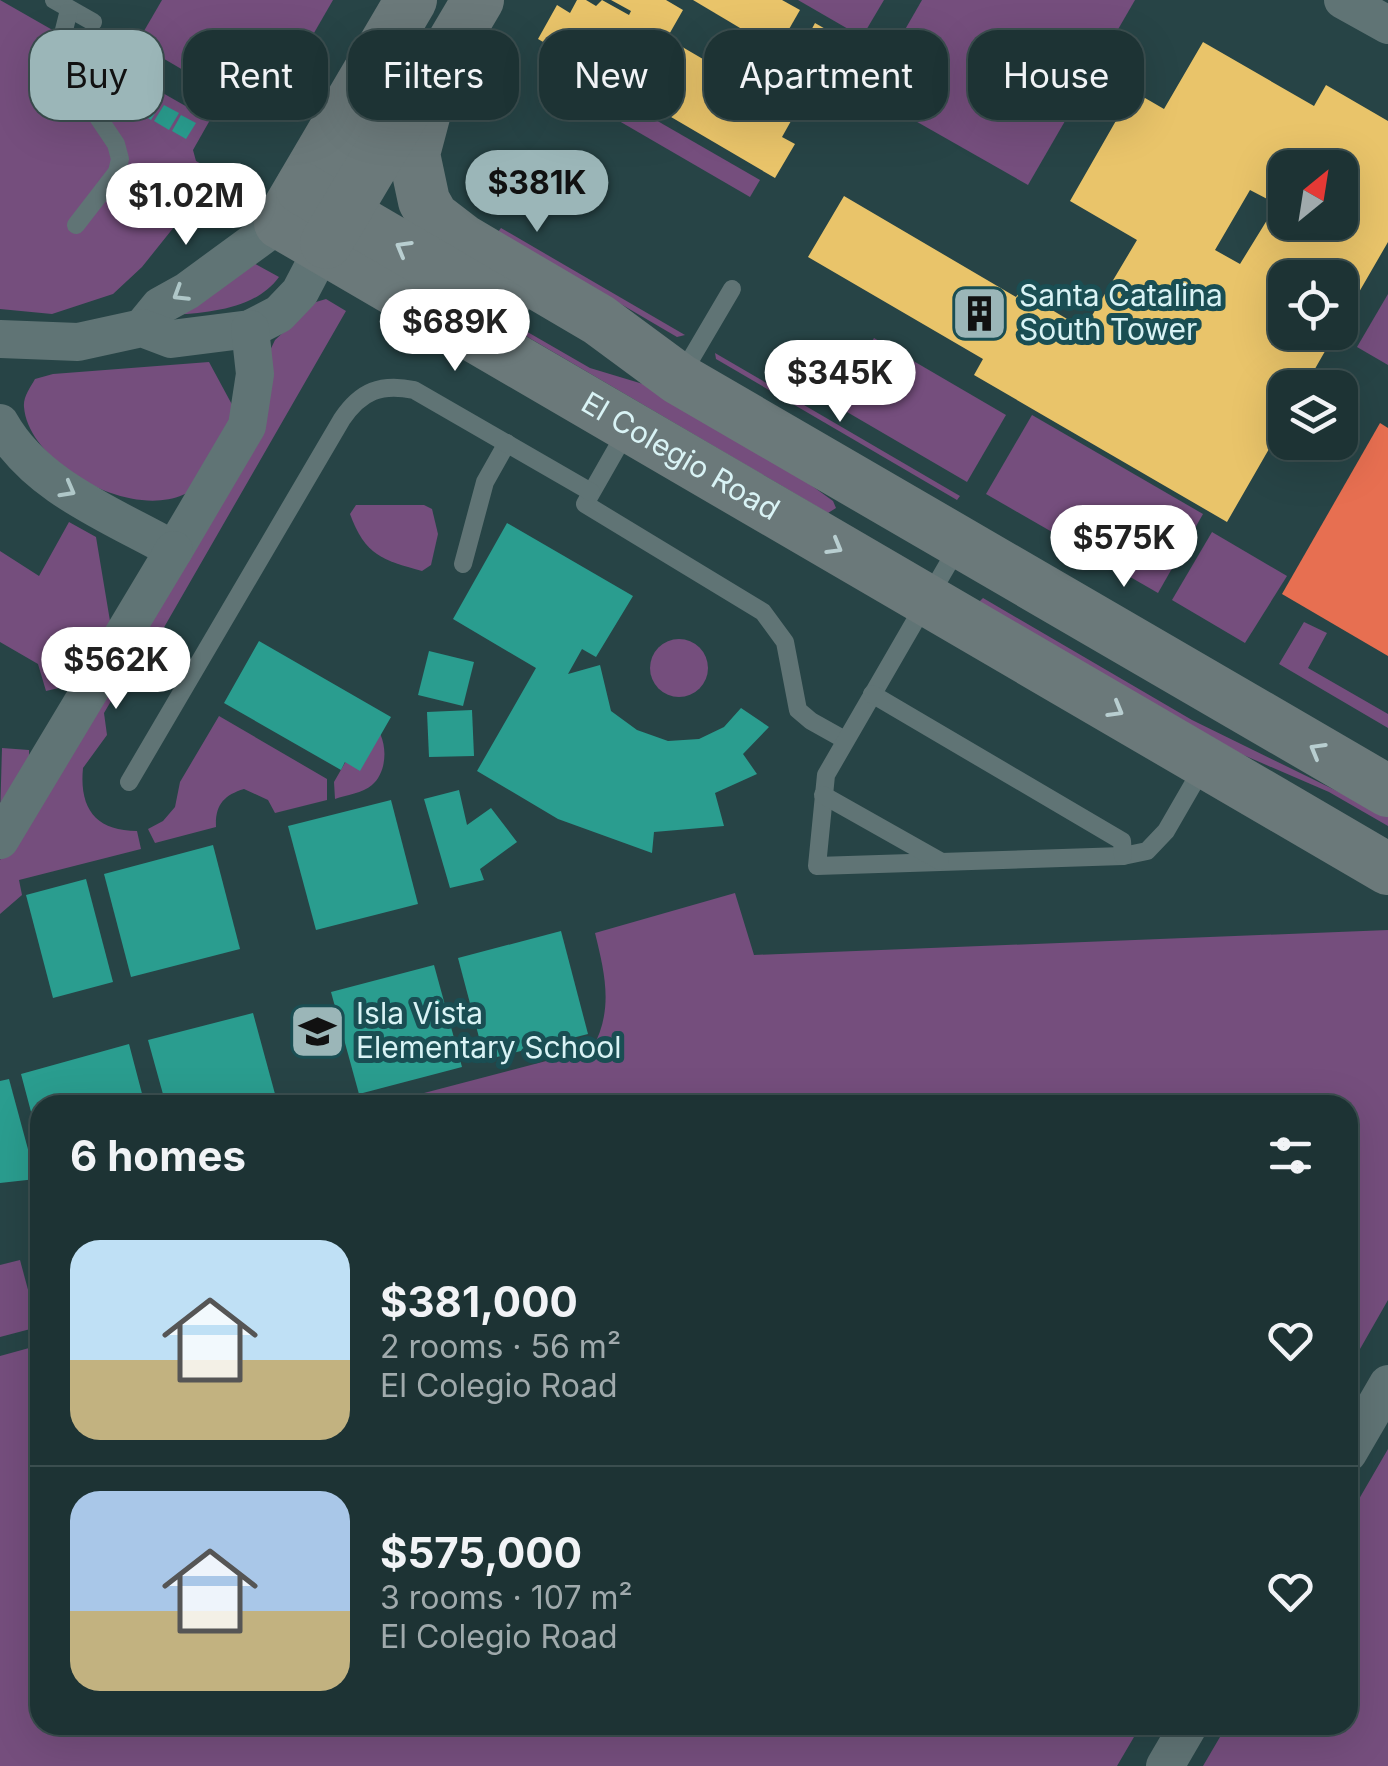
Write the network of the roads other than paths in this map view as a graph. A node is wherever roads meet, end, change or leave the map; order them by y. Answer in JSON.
{"nodes":[{"id":1,"x":410,"y":0,"type":"edge"},
{"id":2,"x":478,"y":0,"type":"edge"},
{"id":3,"x":1344,"y":0,"type":"edge"},
{"id":4,"x":62,"y":5,"type":"edge"},
{"id":5,"x":93,"y":22,"type":"dead end"},
{"id":6,"x":1388,"y":25,"type":"edge"},
{"id":7,"x":460,"y":30,"type":"edge"},
{"id":8,"x":392,"y":120,"type":"edge"},
{"id":9,"x":423,"y":120,"type":"edge"},
{"id":10,"x":312,"y":218,"type":"junction"},
{"id":11,"x":76,"y":224,"type":"dead end"},
{"id":12,"x":732,"y":289,"type":"dead end"},
{"id":13,"x":142,"y":328,"type":"junction"},
{"id":14,"x":250,"y":329,"type":"junction"},
{"id":15,"x":0,"y":339,"type":"edge"},
{"id":16,"x":679,"y":379,"type":"junction"},
{"id":17,"x":0,"y":423,"type":"edge"},
{"id":18,"x":629,"y":428,"type":"junction"},
{"id":19,"x":507,"y":444,"type":"junction"},
{"id":20,"x":591,"y":492,"type":"junction"},
{"id":21,"x":960,"y":543,"type":"junction"},
{"id":22,"x":174,"y":550,"type":"junction"},
{"id":23,"x":463,"y":564,"type":"dead end"},
{"id":24,"x":927,"y":600,"type":"junction"},
{"id":25,"x":872,"y":694,"type":"junction"},
{"id":26,"x":846,"y":740,"type":"junction"},
{"id":27,"x":1206,"y":762,"type":"junction"},
{"id":28,"x":130,"y":782,"type":"dead end"},
{"id":29,"x":1388,"y":792,"type":"edge"},
{"id":30,"x":823,"y":794,"type":"junction"},
{"id":31,"x":0,"y":840,"type":"edge"},
{"id":32,"x":1123,"y":856,"type":"junction"},
{"id":33,"x":943,"y":863,"type":"junction"},
{"id":34,"x":1388,"y":869,"type":"edge"},
{"id":35,"x":1388,"y":1384,"type":"edge"},
{"id":36,"x":1358,"y":1436,"type":"edge"},
{"id":37,"x":1183,"y":1735,"type":"edge"},
{"id":38,"x":1165,"y":1766,"type":"edge"}],
"edges":[{"from":1,"to":10,"type":"main road"},
{"from":2,"to":7,"type":"main road"},
{"from":3,"to":6,"type":"street"},
{"from":4,"to":5,"type":"lane"},
{"from":4,"to":11,"type":"lane"},
{"from":8,"to":10,"type":"main road"},
{"from":9,"to":16,"type":"main road","name":"El Colegio Road"},
{"from":10,"to":13,"type":"street","one_way":true},
{"from":10,"to":14,"type":"street"},
{"from":16,"to":10,"type":"main road","name":"El Colegio Road","one_way":true},
{"from":10,"to":18,"type":"main road","name":"El Colegio Road"},
{"from":12,"to":16,"type":"lane"},
{"from":13,"to":14,"type":"street"},
{"from":13,"to":15,"type":"street"},
{"from":14,"to":22,"type":"street"},
{"from":16,"to":21,"type":"main road","name":"El Colegio Road"},
{"from":17,"to":22,"type":"street","one_way":true},
{"from":18,"to":20,"type":"lane"},
{"from":18,"to":24,"type":"main road","name":"El Colegio Road","one_way":true},
{"from":19,"to":20,"type":"lane"},
{"from":19,"to":23,"type":"lane"},
{"from":19,"to":28,"type":"lane"},
{"from":20,"to":26,"type":"lane"},
{"from":21,"to":24,"type":"lane"},
{"from":29,"to":21,"type":"main road","name":"El Colegio Road","one_way":true},
{"from":22,"to":31,"type":"street"},
{"from":24,"to":25,"type":"lane"},
{"from":24,"to":27,"type":"main road","name":"El Colegio Road","one_way":true},
{"from":25,"to":26,"type":"lane"},
{"from":25,"to":32,"type":"lane"},
{"from":26,"to":30,"type":"lane"},
{"from":27,"to":32,"type":"lane"},
{"from":27,"to":34,"type":"main road","name":"El Colegio Road"},
{"from":30,"to":33,"type":"lane"},
{"from":30,"to":33,"type":"lane"},
{"from":32,"to":33,"type":"lane"},
{"from":35,"to":36,"type":"street"},
{"from":37,"to":38,"type":"street"}]}
